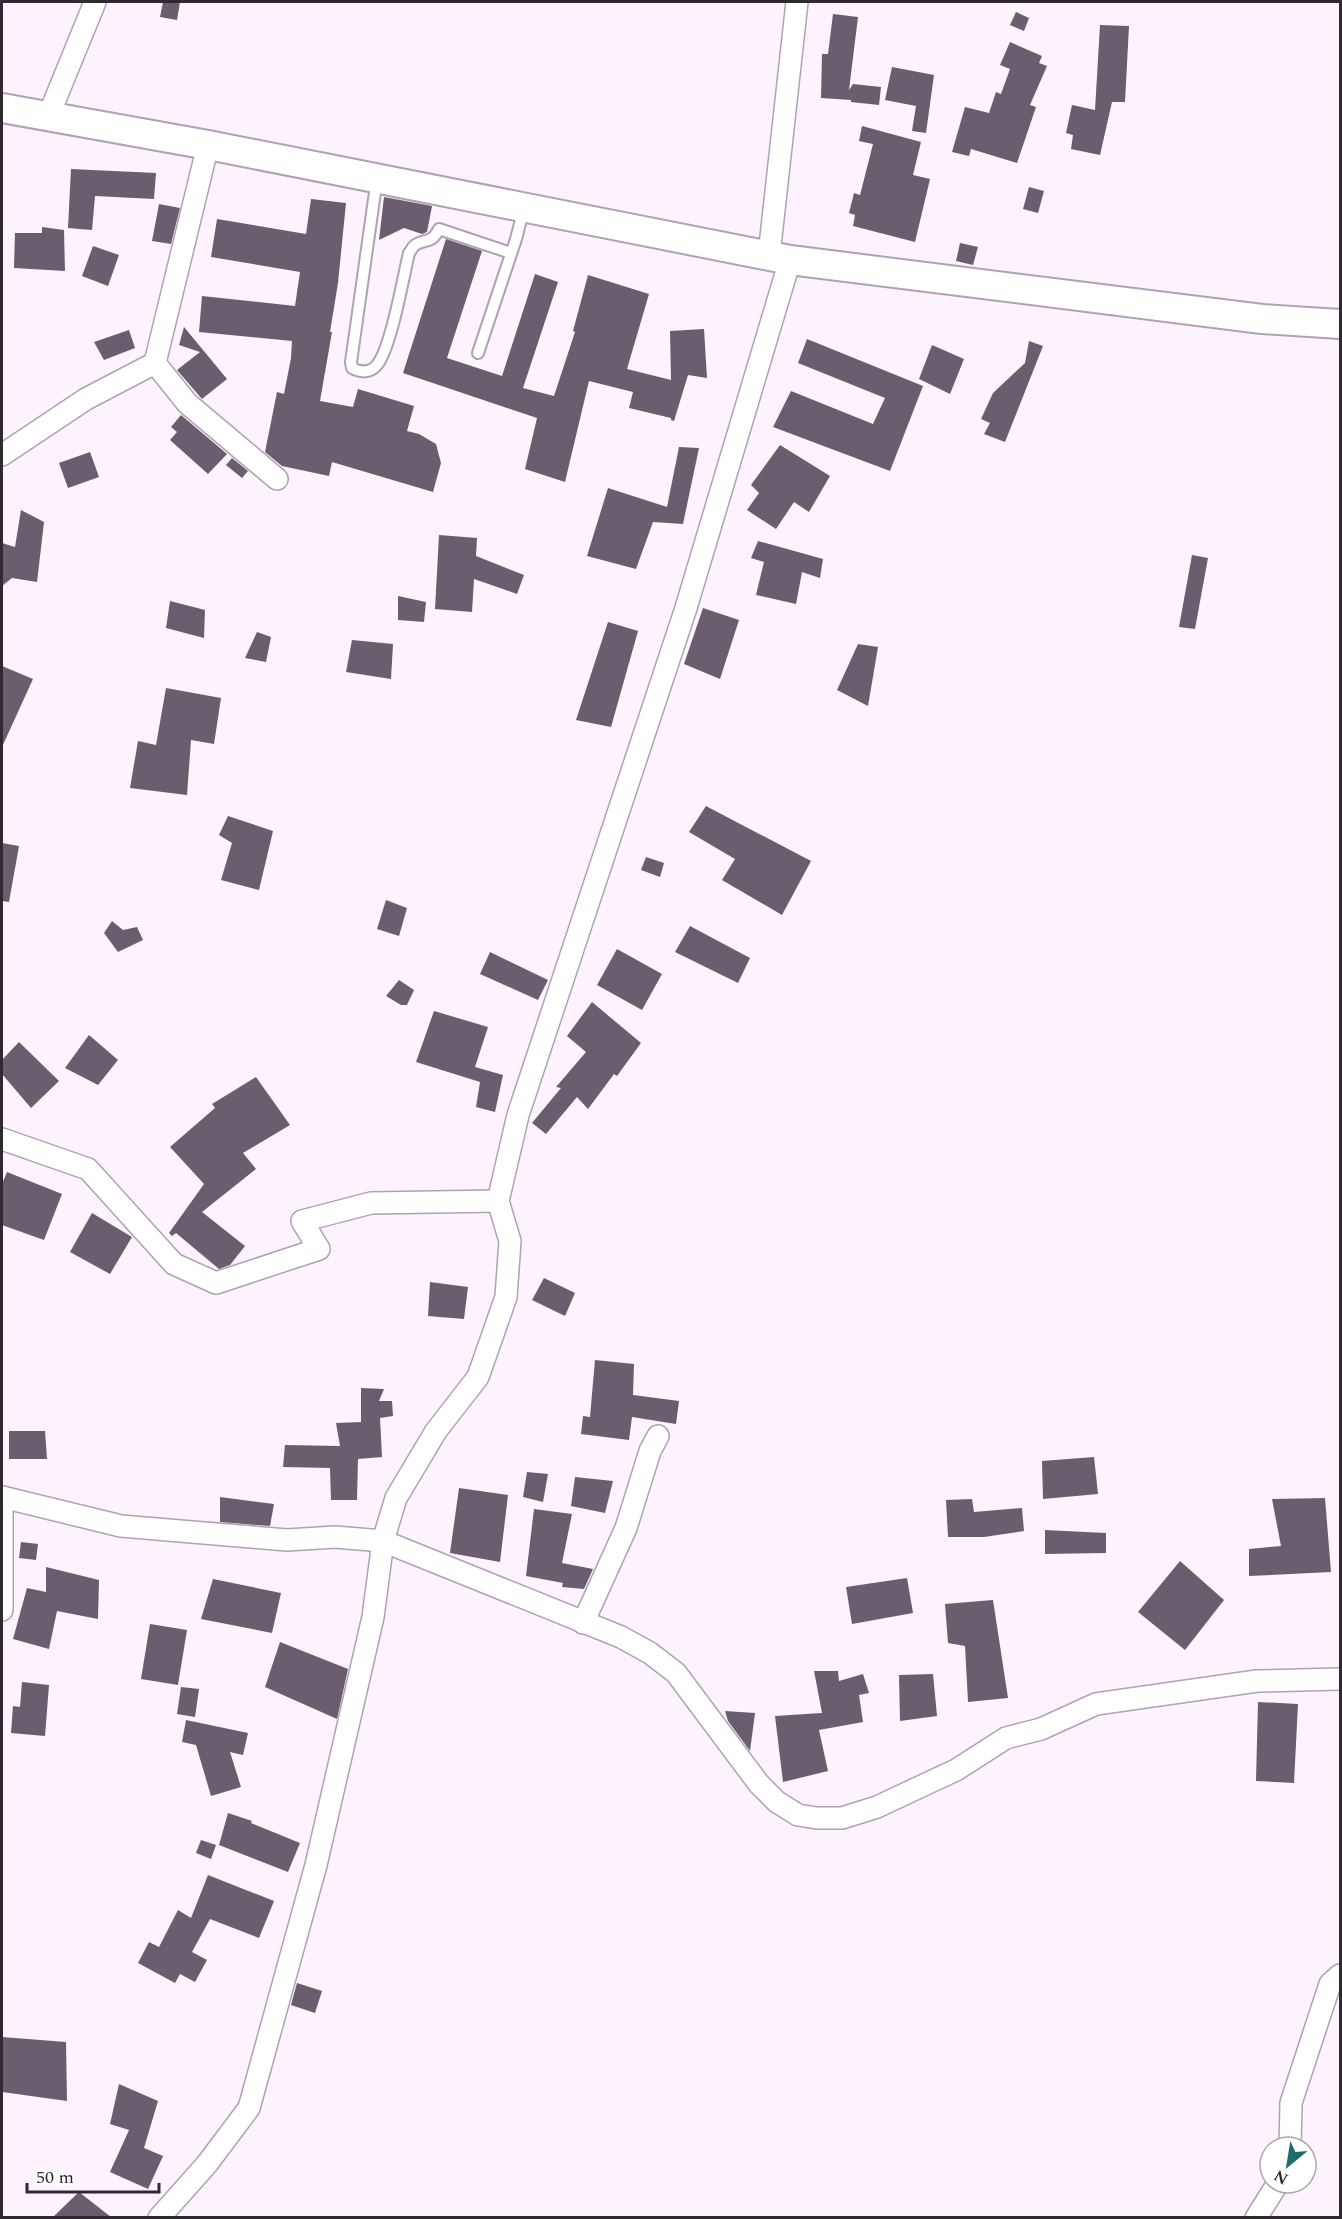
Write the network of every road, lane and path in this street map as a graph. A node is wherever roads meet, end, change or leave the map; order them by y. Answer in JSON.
{"nodes":[{"id":1,"x":95,"y":2,"type":"edge"},
{"id":2,"x":798,"y":2,"type":"edge"},
{"id":3,"x":2,"y":108,"type":"edge"},
{"id":4,"x":48,"y":117,"type":"junction"},
{"id":5,"x":208,"y":145,"type":"junction"},
{"id":6,"x":377,"y":178,"type":"junction"},
{"id":7,"x":524,"y":208,"type":"junction"},
{"id":8,"x":511,"y":253,"type":"junction"},
{"id":9,"x":779,"y":258,"type":"junction"},
{"id":10,"x":1341,"y":324,"type":"edge"},
{"id":11,"x":478,"y":353,"type":"dead end"},
{"id":12,"x":155,"y":363,"type":"junction"},
{"id":13,"x":2,"y":455,"type":"edge"},
{"id":14,"x":277,"y":479,"type":"dead end"},
{"id":15,"x":2,"y":1139,"type":"edge"},
{"id":16,"x":498,"y":1202,"type":"junction"},
{"id":17,"x":658,"y":1436,"type":"dead end"},
{"id":18,"x":2,"y":1497,"type":"edge"},
{"id":19,"x":383,"y":1541,"type":"junction"},
{"id":20,"x":2,"y":1610,"type":"edge"},
{"id":21,"x":583,"y":1623,"type":"junction"},
{"id":22,"x":1341,"y":1679,"type":"edge"},
{"id":23,"x":1341,"y":1975,"type":"edge"},
{"id":24,"x":1290,"y":2135,"type":"edge"},
{"id":25,"x":1270,"y":2195,"type":"edge"},
{"id":26,"x":159,"y":2217,"type":"edge"},
{"id":27,"x":1256,"y":2217,"type":"edge"}],
"edges":[{"from":1,"to":4,"type":"street"},
{"from":2,"to":9,"type":"street"},
{"from":3,"to":4,"type":"main road"},
{"from":4,"to":5,"type":"main road"},
{"from":5,"to":6,"type":"main road"},
{"from":5,"to":12,"type":"street"},
{"from":6,"to":7,"type":"main road"},
{"from":6,"to":8,"type":"lane"},
{"from":7,"to":8,"type":"lane"},
{"from":7,"to":9,"type":"main road"},
{"from":8,"to":11,"type":"lane"},
{"from":9,"to":10,"type":"main road"},
{"from":9,"to":16,"type":"street"},
{"from":12,"to":13,"type":"street"},
{"from":12,"to":14,"type":"street"},
{"from":15,"to":16,"type":"street"},
{"from":16,"to":19,"type":"street"},
{"from":17,"to":21,"type":"street"},
{"from":18,"to":19,"type":"street"},
{"from":18,"to":20,"type":"street"},
{"from":19,"to":21,"type":"street"},
{"from":19,"to":26,"type":"street"},
{"from":21,"to":22,"type":"street"},
{"from":23,"to":24,"type":"street"},
{"from":25,"to":27,"type":"street"}]}
